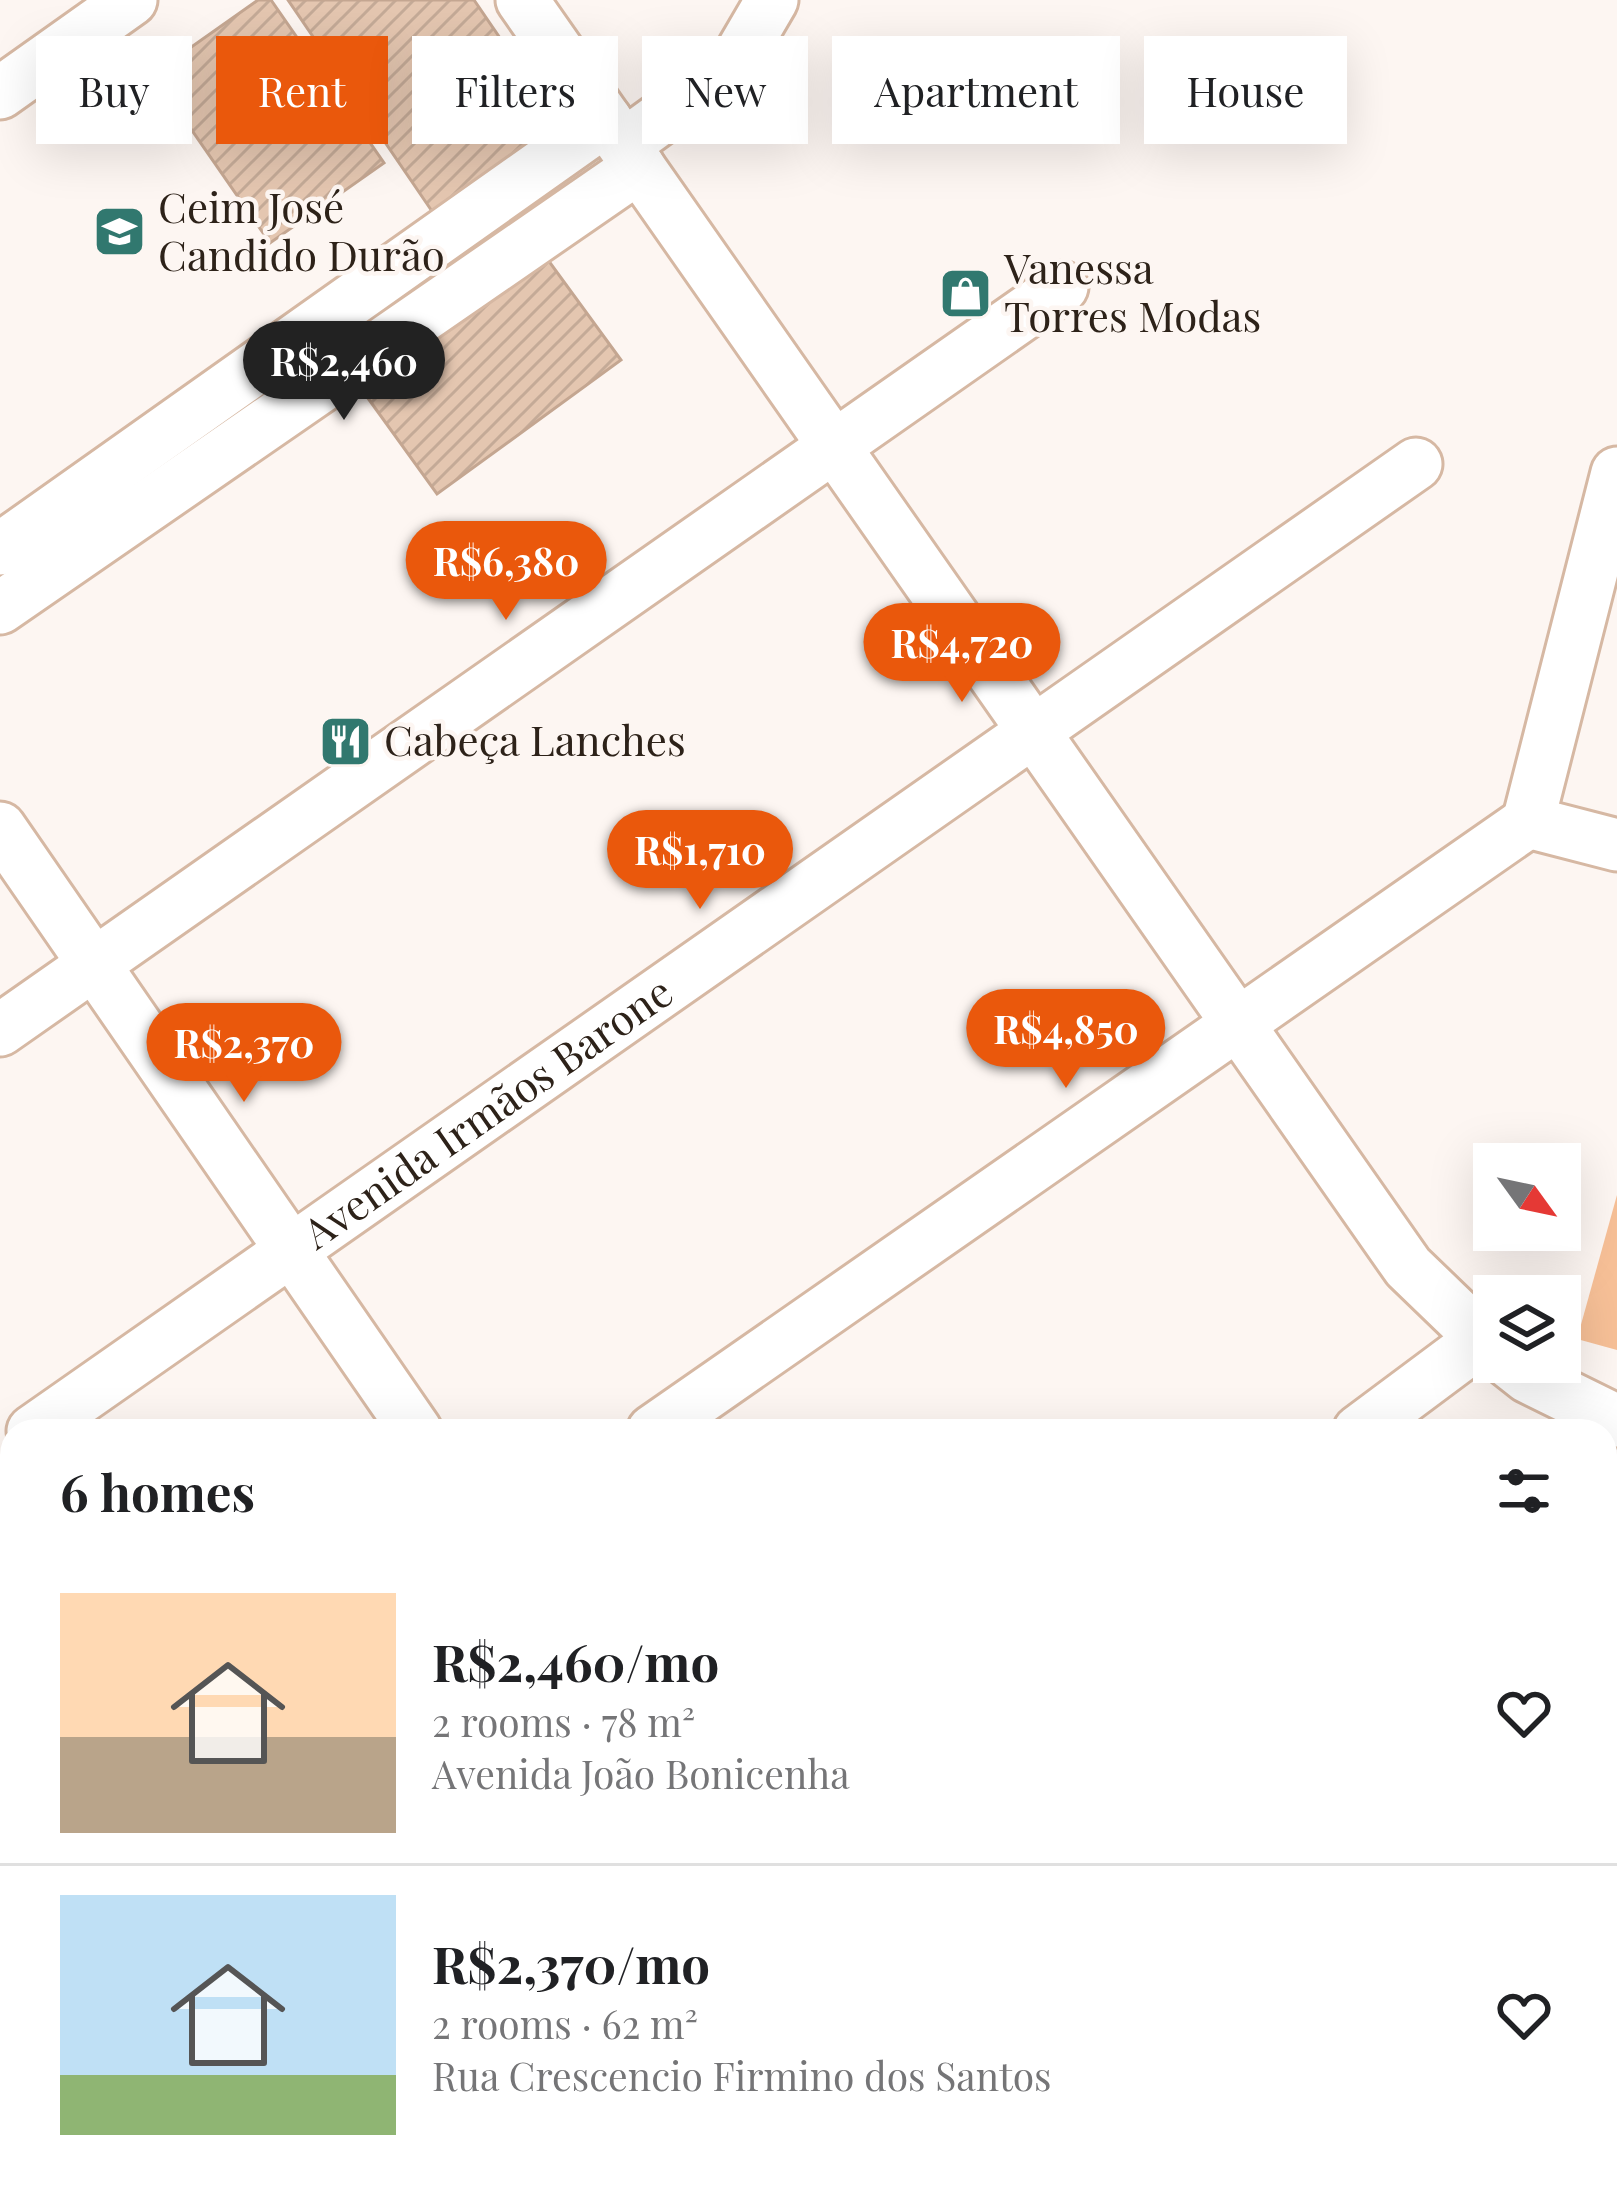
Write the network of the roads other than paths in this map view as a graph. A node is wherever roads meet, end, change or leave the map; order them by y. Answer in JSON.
{"nodes":[{"id":1,"x":131,"y":0,"type":"edge"},
{"id":2,"x":522,"y":0,"type":"edge"},
{"id":3,"x":772,"y":0,"type":"edge"},
{"id":4,"x":0,"y":92,"type":"edge"},
{"id":5,"x":623,"y":144,"type":"junction"},
{"id":6,"x":1062,"y":287,"type":"dead end"},
{"id":7,"x":835,"y":447,"type":"junction"},
{"id":8,"x":1416,"y":464,"type":"dead end"},
{"id":9,"x":1617,"y":473,"type":"edge"},
{"id":10,"x":0,"y":549,"type":"edge"},
{"id":11,"x":0,"y":608,"type":"edge"},
{"id":12,"x":1034,"y":731,"type":"junction"},
{"id":13,"x":1528,"y":822,"type":"junction"},
{"id":14,"x":0,"y":828,"type":"edge"},
{"id":15,"x":1617,"y":845,"type":"edge"},
{"id":16,"x":94,"y":964,"type":"junction"},
{"id":17,"x":1238,"y":1024,"type":"junction"},
{"id":18,"x":0,"y":1030,"type":"edge"},
{"id":19,"x":292,"y":1251,"type":"junction"},
{"id":20,"x":1473,"y":1330,"type":"edge"},
{"id":21,"x":1473,"y":1366,"type":"edge"},
{"id":22,"x":1540,"y":1383,"type":"edge"},
{"id":23,"x":1408,"y":1412,"type":"edge"},
{"id":24,"x":50,"y":1419,"type":"edge"},
{"id":25,"x":408,"y":1419,"type":"edge"},
{"id":26,"x":670,"y":1419,"type":"edge"},
{"id":27,"x":1613,"y":1419,"type":"edge"}],
"edges":[{"from":1,"to":4,"type":"street"},
{"from":2,"to":5,"type":"street"},
{"from":3,"to":5,"type":"street"},
{"from":5,"to":7,"type":"street"},
{"from":5,"to":10,"type":"street"},
{"from":5,"to":11,"type":"street"},
{"from":6,"to":7,"type":"street"},
{"from":7,"to":12,"type":"street"},
{"from":7,"to":16,"type":"street"},
{"from":8,"to":12,"type":"street","name":"Avenida Irmãos Barone"},
{"from":9,"to":13,"type":"street"},
{"from":12,"to":17,"type":"street"},
{"from":12,"to":19,"type":"street","name":"Avenida Irmãos Barone"},
{"from":13,"to":15,"type":"street"},
{"from":13,"to":17,"type":"street"},
{"from":14,"to":16,"type":"street"},
{"from":16,"to":18,"type":"street"},
{"from":16,"to":19,"type":"street"},
{"from":17,"to":20,"type":"street"},
{"from":17,"to":26,"type":"street"},
{"from":19,"to":24,"type":"street","name":"Avenida Irmãos Barone"},
{"from":19,"to":25,"type":"street"},
{"from":21,"to":23,"type":"street"},
{"from":22,"to":27,"type":"street"}]}
